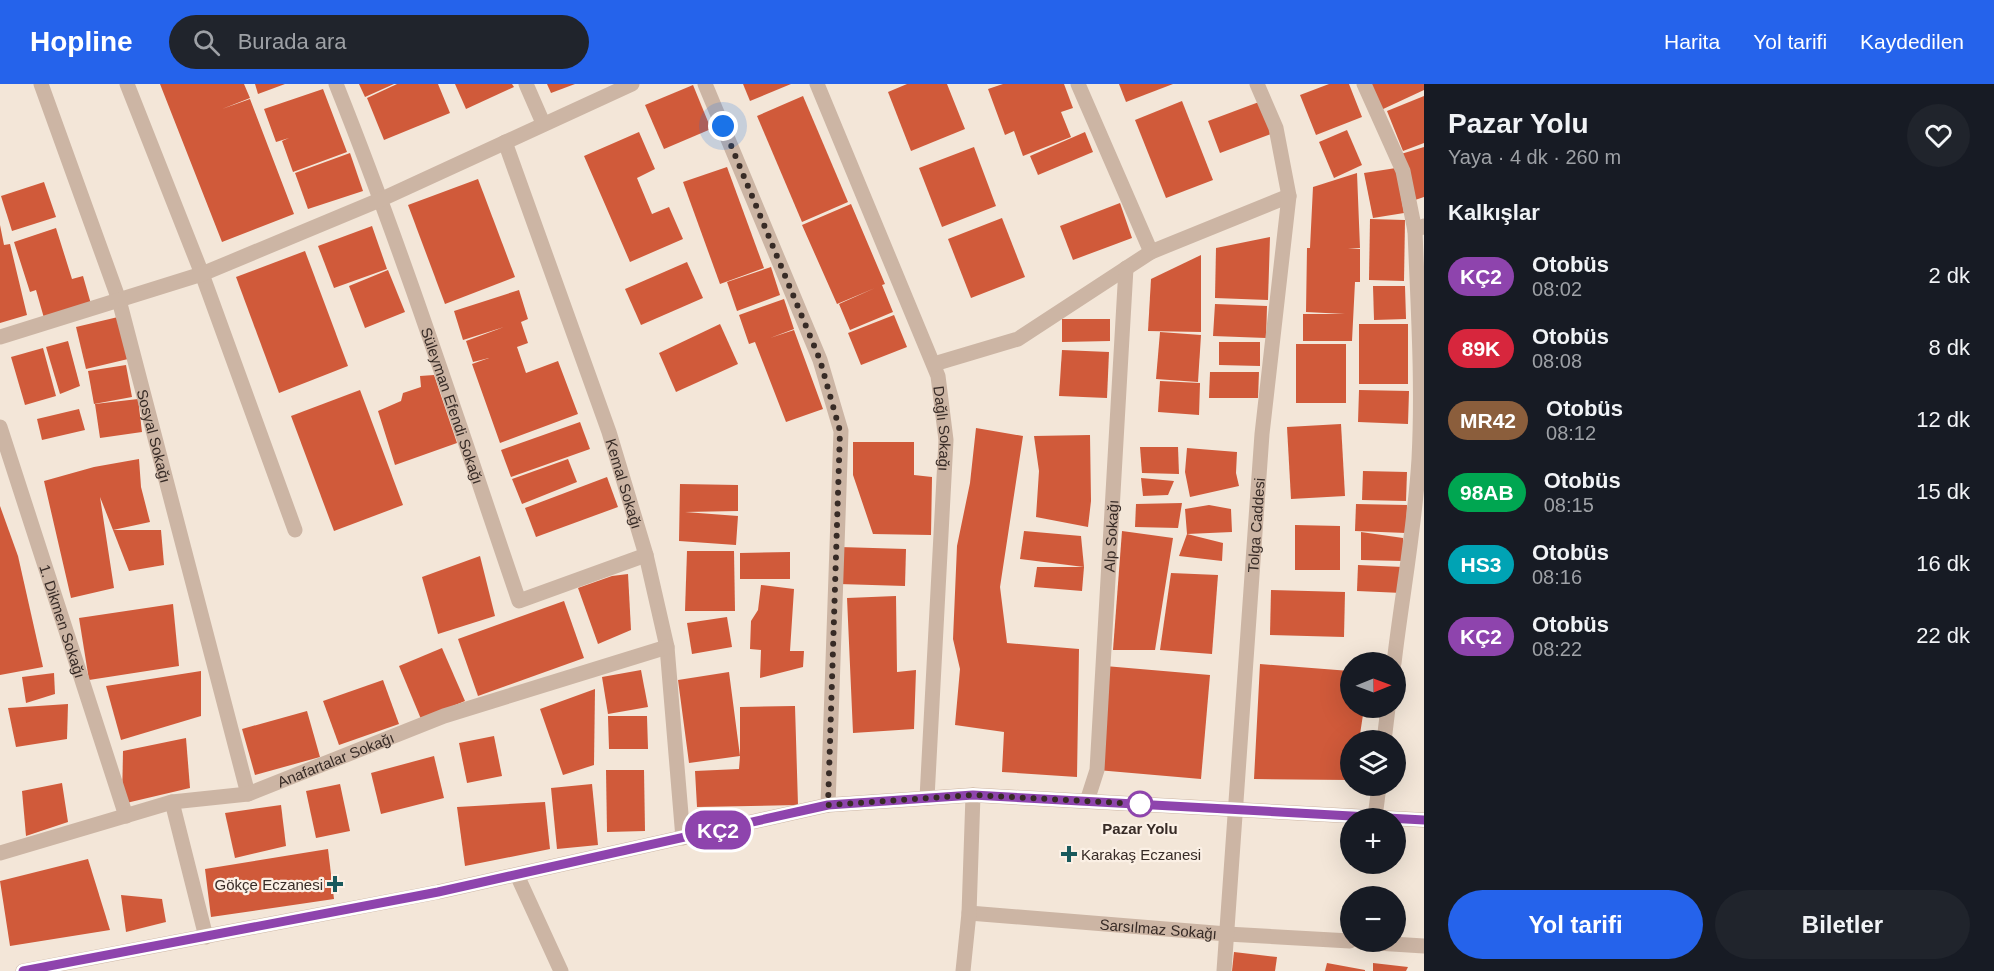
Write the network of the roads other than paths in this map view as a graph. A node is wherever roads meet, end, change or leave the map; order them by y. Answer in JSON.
{"nodes":[{"id":1,"x":41,"y":84,"type":"edge"},
{"id":2,"x":127,"y":84,"type":"edge"},
{"id":3,"x":336,"y":84,"type":"edge"},
{"id":4,"x":526,"y":84,"type":"edge"},
{"id":5,"x":632,"y":84,"type":"edge"},
{"id":6,"x":705,"y":84,"type":"edge"},
{"id":7,"x":817,"y":84,"type":"edge"},
{"id":8,"x":1078,"y":84,"type":"edge"},
{"id":9,"x":1257,"y":84,"type":"edge"},
{"id":10,"x":1364,"y":84,"type":"edge"},
{"id":11,"x":543,"y":123,"type":"junction"},
{"id":12,"x":505,"y":142,"type":"junction"},
{"id":13,"x":1289,"y":196,"type":"junction"},
{"id":14,"x":382,"y":199,"type":"junction"},
{"id":15,"x":1419,"y":228,"type":"edge"},
{"id":16,"x":1151,"y":252,"type":"junction"},
{"id":17,"x":1126,"y":268,"type":"junction"},
{"id":18,"x":202,"y":274,"type":"junction"},
{"id":19,"x":119,"y":300,"type":"junction"},
{"id":20,"x":0,"y":337,"type":"edge"},
{"id":21,"x":1422,"y":360,"type":"edge"},
{"id":22,"x":934,"y":364,"type":"junction"},
{"id":23,"x":0,"y":427,"type":"edge"},
{"id":24,"x":1419,"y":517,"type":"edge"},
{"id":25,"x":295,"y":530,"type":"dead end"},
{"id":26,"x":646,"y":555,"type":"junction"},
{"id":27,"x":667,"y":646,"type":"junction"},
{"id":28,"x":1396,"y":652,"type":"edge"},
{"id":29,"x":248,"y":794,"type":"junction"},
{"id":30,"x":973,"y":795,"type":"junction"},
{"id":31,"x":927,"y":798,"type":"junction"},
{"id":32,"x":1087,"y":801,"type":"junction"},
{"id":33,"x":172,"y":802,"type":"junction"},
{"id":34,"x":828,"y":805,"type":"junction"},
{"id":35,"x":1237,"y":810,"type":"junction"},
{"id":36,"x":1340,"y":815,"type":"edge"},
{"id":37,"x":126,"y":816,"type":"junction"},
{"id":38,"x":1406,"y":819,"type":"edge"},
{"id":39,"x":1424,"y":820,"type":"edge"},
{"id":40,"x":683,"y":838,"type":"junction"},
{"id":41,"x":0,"y":853,"type":"edge"},
{"id":42,"x":517,"y":875,"type":"junction"},
{"id":43,"x":969,"y":913,"type":"junction"},
{"id":44,"x":1227,"y":934,"type":"junction"},
{"id":45,"x":206,"y":937,"type":"junction"},
{"id":46,"x":1340,"y":940,"type":"edge"},
{"id":47,"x":1406,"y":945,"type":"edge"},
{"id":48,"x":1424,"y":946,"type":"edge"},
{"id":49,"x":23,"y":971,"type":"edge"},
{"id":50,"x":561,"y":971,"type":"edge"},
{"id":51,"x":963,"y":971,"type":"edge"},
{"id":52,"x":1224,"y":971,"type":"edge"}],
"edges":[{"from":1,"to":19,"type":"street","name":"Sosyal Sokağı"},
{"from":2,"to":18,"type":"street"},
{"from":3,"to":14,"type":"street","name":"Süleyman Efendi Sokağı"},
{"from":4,"to":11,"type":"street"},
{"from":5,"to":11,"type":"street"},
{"from":6,"to":34,"type":"street"},
{"from":7,"to":22,"type":"street","name":"Dağlı Sokağı"},
{"from":8,"to":16,"type":"street"},
{"from":9,"to":13,"type":"street","name":"Tolga Caddesi"},
{"from":10,"to":15,"type":"street"},
{"from":11,"to":12,"type":"street"},
{"from":12,"to":14,"type":"street"},
{"from":12,"to":26,"type":"street","name":"Kemal Sokağı"},
{"from":13,"to":16,"type":"street"},
{"from":13,"to":35,"type":"street","name":"Tolga Caddesi"},
{"from":14,"to":18,"type":"street"},
{"from":14,"to":26,"type":"street","name":"Süleyman Efendi Sokağı"},
{"from":15,"to":21,"type":"street"},
{"from":16,"to":17,"type":"street"},
{"from":17,"to":22,"type":"street"},
{"from":17,"to":32,"type":"street","name":"Alp Sokağı"},
{"from":18,"to":19,"type":"street"},
{"from":18,"to":25,"type":"street"},
{"from":19,"to":20,"type":"street"},
{"from":19,"to":29,"type":"street","name":"Sosyal Sokağı"},
{"from":21,"to":24,"type":"street"},
{"from":22,"to":31,"type":"street","name":"Dağlı Sokağı"},
{"from":23,"to":37,"type":"street","name":"1. Dikmen Sokağı"},
{"from":24,"to":28,"type":"street"},
{"from":26,"to":27,"type":"street","name":"Kemal Sokağı"},
{"from":27,"to":29,"type":"street","name":"Anafartalar Sokağı"},
{"from":27,"to":40,"type":"street","name":"Kemal Sokağı"},
{"from":29,"to":33,"type":"street","name":"Anafartalar Sokağı"},
{"from":30,"to":31,"type":"street"},
{"from":30,"to":32,"type":"street"},
{"from":30,"to":43,"type":"street"},
{"from":31,"to":34,"type":"street"},
{"from":32,"to":35,"type":"street"},
{"from":33,"to":37,"type":"street","name":"Anafartalar Sokağı"},
{"from":33,"to":45,"type":"street"},
{"from":34,"to":40,"type":"street"},
{"from":35,"to":36,"type":"street"},
{"from":35,"to":44,"type":"street","name":"Tolga Caddesi"},
{"from":37,"to":41,"type":"street","name":"Anafartalar Sokağı"},
{"from":38,"to":39,"type":"street"},
{"from":40,"to":42,"type":"street"},
{"from":42,"to":45,"type":"street"},
{"from":42,"to":50,"type":"street"},
{"from":43,"to":44,"type":"street","name":"Sarsılmaz Sokağı"},
{"from":43,"to":51,"type":"street"},
{"from":44,"to":46,"type":"street","name":"Sarsılmaz Sokağı"},
{"from":44,"to":52,"type":"street","name":"Tolga Caddesi"},
{"from":45,"to":49,"type":"street"},
{"from":47,"to":48,"type":"street"}]}
